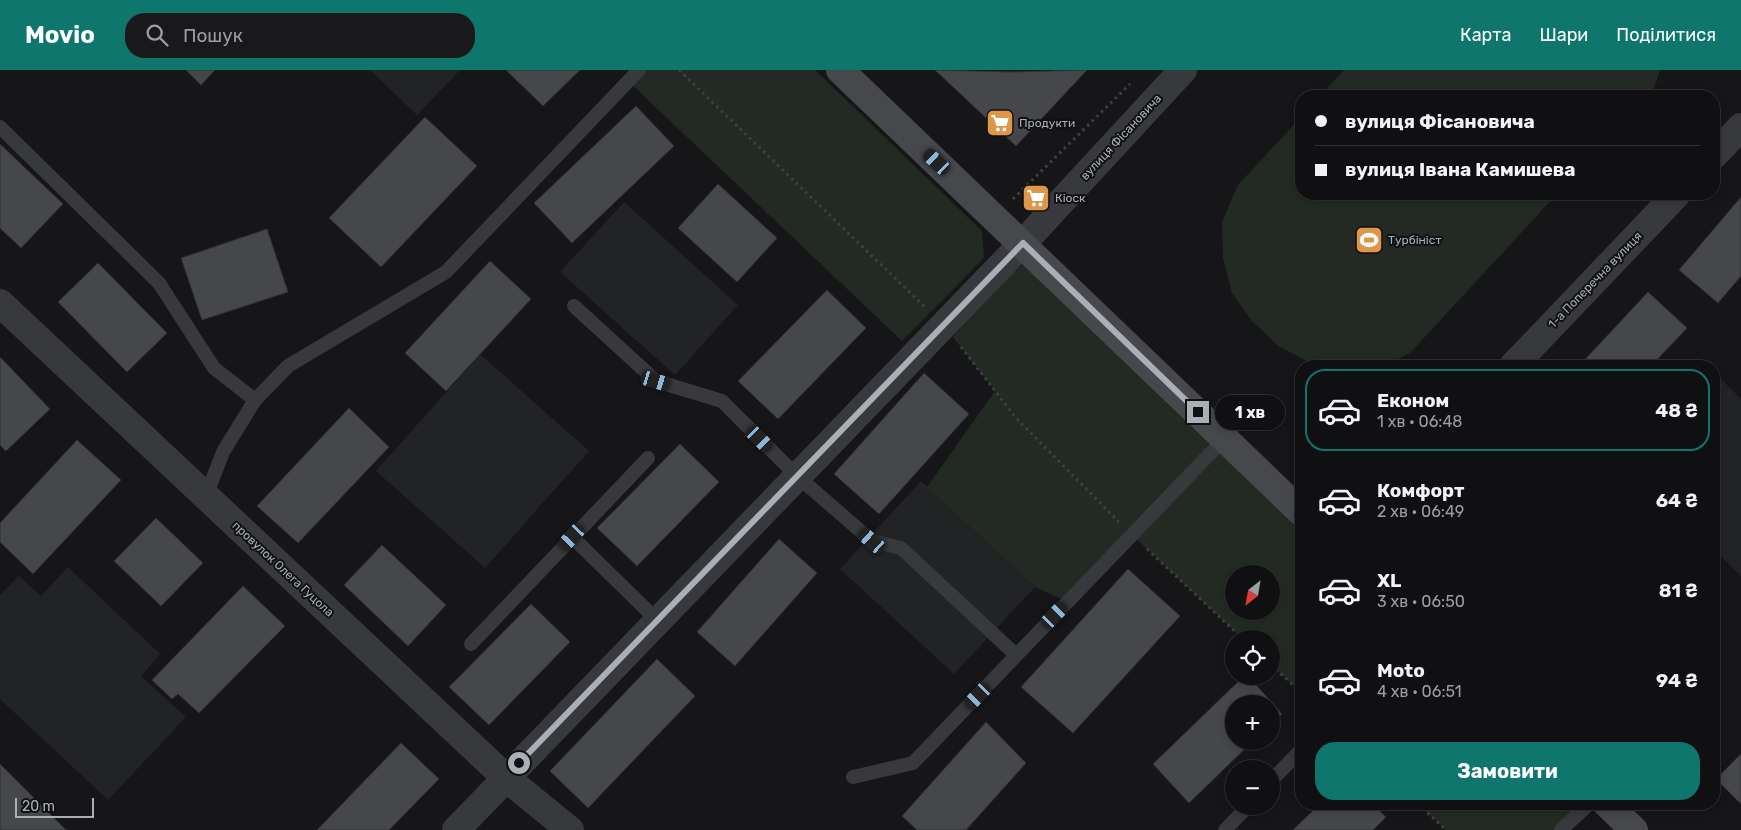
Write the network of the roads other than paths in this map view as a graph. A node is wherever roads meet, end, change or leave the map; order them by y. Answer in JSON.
{"nodes":[{"id":1,"x":639,"y":70,"type":"edge"},
{"id":2,"x":1183,"y":70,"type":"edge"},
{"id":3,"x":850,"y":73,"type":"edge"},
{"id":4,"x":0,"y":127,"type":"edge"},
{"id":5,"x":1741,"y":127,"type":"edge"},
{"id":6,"x":1720,"y":149,"type":"edge"},
{"id":7,"x":1671,"y":200,"type":"edge"},
{"id":8,"x":1023,"y":243,"type":"junction"},
{"id":9,"x":0,"y":303,"type":"edge"},
{"id":10,"x":574,"y":306,"type":"dead end"},
{"id":11,"x":1519,"y":360,"type":"edge"},
{"id":12,"x":255,"y":400,"type":"junction"},
{"id":13,"x":1225,"y":438,"type":"junction"},
{"id":14,"x":648,"y":458,"type":"dead end"},
{"id":15,"x":797,"y":476,"type":"junction"},
{"id":16,"x":206,"y":496,"type":"junction"},
{"id":17,"x":1295,"y":506,"type":"edge"},
{"id":18,"x":572,"y":537,"type":"junction"},
{"id":19,"x":657,"y":620,"type":"junction"},
{"id":20,"x":471,"y":644,"type":"dead end"},
{"id":21,"x":1016,"y":655,"type":"junction"},
{"id":22,"x":1295,"y":756,"type":"edge"},
{"id":23,"x":1280,"y":772,"type":"edge"},
{"id":24,"x":505,"y":777,"type":"junction"},
{"id":25,"x":852,"y":777,"type":"dead end"},
{"id":26,"x":1583,"y":810,"type":"edge"},
{"id":27,"x":1613,"y":810,"type":"edge"},
{"id":28,"x":1239,"y":815,"type":"edge"},
{"id":29,"x":456,"y":830,"type":"edge"},
{"id":30,"x":570,"y":830,"type":"edge"},
{"id":31,"x":1225,"y":830,"type":"edge"},
{"id":32,"x":1561,"y":830,"type":"edge"},
{"id":33,"x":1634,"y":830,"type":"edge"}],
"edges":[{"from":1,"to":12,"type":"lane"},
{"from":2,"to":8,"type":"street","name":"вулиця Фісановича"},
{"from":3,"to":8,"type":"street"},
{"from":4,"to":12,"type":"lane"},
{"from":5,"to":6,"type":"street"},
{"from":7,"to":11,"type":"street","name":"1-а Поперечна вулиця"},
{"from":8,"to":13,"type":"street"},
{"from":8,"to":15,"type":"street","name":"вулиця Фісановича"},
{"from":9,"to":16,"type":"street","name":"провулок Олега Гуцола"},
{"from":10,"to":15,"type":"lane"},
{"from":12,"to":16,"type":"lane"},
{"from":13,"to":17,"type":"street"},
{"from":13,"to":21,"type":"lane"},
{"from":14,"to":18,"type":"lane"},
{"from":15,"to":19,"type":"street","name":"вулиця Фісановича"},
{"from":15,"to":21,"type":"lane"},
{"from":16,"to":24,"type":"street","name":"провулок Олега Гуцола"},
{"from":18,"to":19,"type":"lane"},
{"from":18,"to":20,"type":"lane"},
{"from":19,"to":24,"type":"street","name":"вулиця Фісановича"},
{"from":21,"to":25,"type":"lane"},
{"from":22,"to":23,"type":"lane"},
{"from":24,"to":29,"type":"street","name":"вулиця Фісановича"},
{"from":24,"to":30,"type":"street","name":"провулок Олега Гуцола"},
{"from":26,"to":32,"type":"lane"},
{"from":27,"to":33,"type":"street"},
{"from":28,"to":31,"type":"lane"}]}
